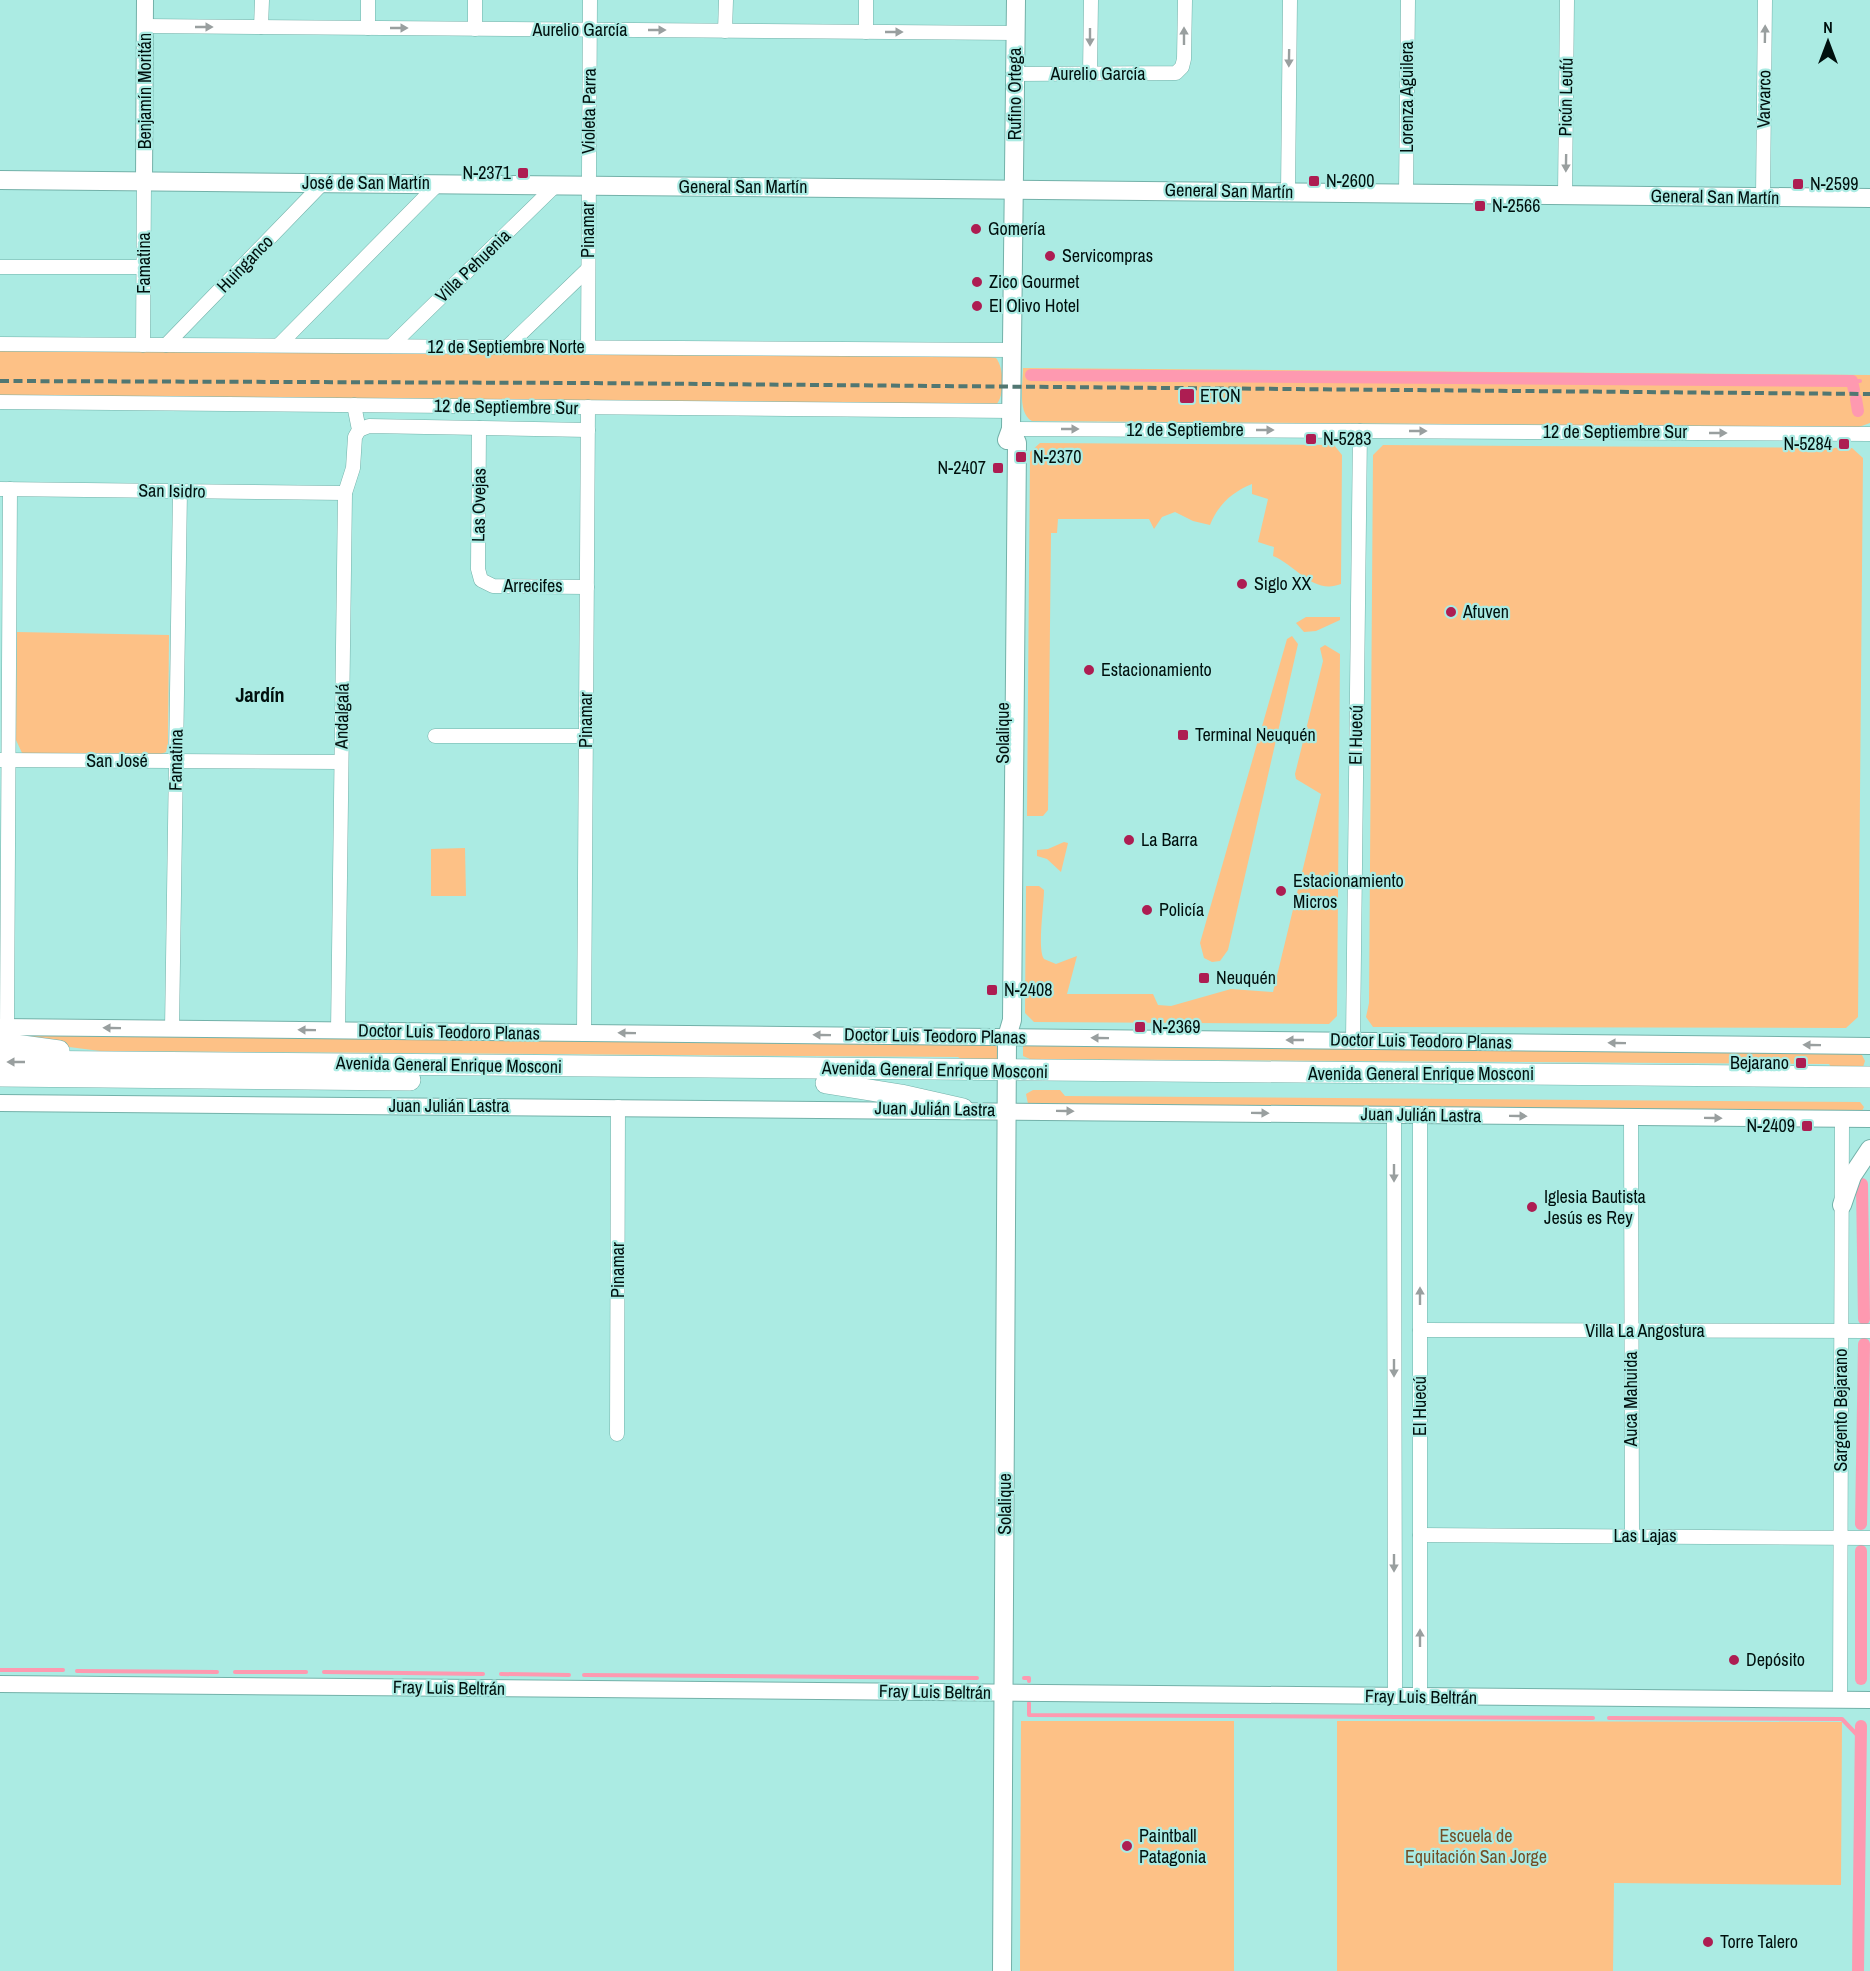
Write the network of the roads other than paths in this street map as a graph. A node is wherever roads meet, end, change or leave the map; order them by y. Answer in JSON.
{"nodes":[{"id":1,"x":145,"y":0,"type":"edge"},
{"id":2,"x":261,"y":0,"type":"edge"},
{"id":3,"x":368,"y":0,"type":"edge"},
{"id":4,"x":475,"y":0,"type":"edge"},
{"id":5,"x":590,"y":0,"type":"edge"},
{"id":6,"x":726,"y":0,"type":"edge"},
{"id":7,"x":866,"y":0,"type":"edge"},
{"id":8,"x":1016,"y":0,"type":"edge"},
{"id":9,"x":1091,"y":0,"type":"edge"},
{"id":10,"x":1185,"y":0,"type":"edge"},
{"id":11,"x":1290,"y":0,"type":"edge"},
{"id":12,"x":1408,"y":0,"type":"edge"},
{"id":13,"x":1567,"y":0,"type":"edge"},
{"id":14,"x":1765,"y":0,"type":"edge"},
{"id":15,"x":145,"y":26,"type":"junction"},
{"id":16,"x":261,"y":27,"type":"junction"},
{"id":17,"x":368,"y":28,"type":"junction"},
{"id":18,"x":475,"y":29,"type":"junction"},
{"id":19,"x":590,"y":30,"type":"junction"},
{"id":20,"x":725,"y":31,"type":"junction"},
{"id":21,"x":866,"y":32,"type":"junction"},
{"id":22,"x":1016,"y":33,"type":"junction"},
{"id":23,"x":1015,"y":74,"type":"junction"},
{"id":24,"x":1090,"y":74,"type":"junction"},
{"id":25,"x":0,"y":180,"type":"edge"},
{"id":26,"x":144,"y":182,"type":"junction"},
{"id":27,"x":323,"y":183,"type":"junction"},
{"id":28,"x":438,"y":184,"type":"junction"},
{"id":29,"x":555,"y":185,"type":"junction"},
{"id":30,"x":588,"y":185,"type":"junction"},
{"id":31,"x":1014,"y":189,"type":"junction"},
{"id":32,"x":1288,"y":192,"type":"junction"},
{"id":33,"x":1406,"y":193,"type":"junction"},
{"id":34,"x":1565,"y":195,"type":"junction"},
{"id":35,"x":1763,"y":197,"type":"junction"},
{"id":36,"x":1870,"y":198,"type":"edge"},
{"id":37,"x":0,"y":267,"type":"edge"},
{"id":38,"x":144,"y":267,"type":"junction"},
{"id":39,"x":588,"y":269,"type":"junction"},
{"id":40,"x":0,"y":344,"type":"edge"},
{"id":41,"x":143,"y":345,"type":"junction"},
{"id":42,"x":166,"y":345,"type":"junction"},
{"id":43,"x":279,"y":345,"type":"junction"},
{"id":44,"x":391,"y":346,"type":"junction"},
{"id":45,"x":507,"y":347,"type":"junction"},
{"id":46,"x":588,"y":347,"type":"junction"},
{"id":47,"x":1012,"y":351,"type":"junction"},
{"id":48,"x":0,"y":402,"type":"edge"},
{"id":49,"x":354,"y":405,"type":"junction"},
{"id":50,"x":588,"y":407,"type":"junction"},
{"id":51,"x":1011,"y":420,"type":"junction"},
{"id":52,"x":479,"y":428,"type":"junction"},
{"id":53,"x":359,"y":430,"type":"junction"},
{"id":54,"x":588,"y":430,"type":"junction"},
{"id":55,"x":1360,"y":431,"type":"junction"},
{"id":56,"x":1870,"y":434,"type":"edge"},
{"id":57,"x":5,"y":489,"type":"edge"},
{"id":58,"x":180,"y":491,"type":"junction"},
{"id":59,"x":345,"y":493,"type":"junction"},
{"id":60,"x":481,"y":580,"type":"joint"},
{"id":61,"x":587,"y":587,"type":"junction"},
{"id":62,"x":435,"y":736,"type":"dead end"},
{"id":63,"x":586,"y":736,"type":"junction"},
{"id":64,"x":4,"y":760,"type":"edge"},
{"id":65,"x":176,"y":761,"type":"junction"},
{"id":66,"x":341,"y":762,"type":"junction"},
{"id":67,"x":172,"y":1029,"type":"junction"},
{"id":68,"x":338,"y":1031,"type":"junction"},
{"id":69,"x":2,"y":1032,"type":"edge"},
{"id":70,"x":584,"y":1033,"type":"junction"},
{"id":71,"x":1007,"y":1037,"type":"junction"},
{"id":72,"x":1353,"y":1040,"type":"junction"},
{"id":73,"x":1870,"y":1046,"type":"edge"},
{"id":74,"x":0,"y":1061,"type":"edge"},
{"id":75,"x":124,"y":1062,"type":"junction"},
{"id":76,"x":0,"y":1076,"type":"edge"},
{"id":77,"x":1870,"y":1077,"type":"edge"},
{"id":78,"x":1007,"y":1078,"type":"junction"},
{"id":79,"x":826,"y":1083,"type":"junction"},
{"id":80,"x":1870,"y":1092,"type":"edge"},
{"id":81,"x":0,"y":1102,"type":"edge"},
{"id":82,"x":618,"y":1107,"type":"junction"},
{"id":83,"x":963,"y":1109,"type":"junction"},
{"id":84,"x":1007,"y":1110,"type":"junction"},
{"id":85,"x":1394,"y":1114,"type":"junction"},
{"id":86,"x":1420,"y":1114,"type":"junction"},
{"id":87,"x":1631,"y":1117,"type":"junction"},
{"id":88,"x":1842,"y":1119,"type":"junction"},
{"id":89,"x":1870,"y":1119,"type":"edge"},
{"id":90,"x":1870,"y":1149,"type":"edge"},
{"id":91,"x":1842,"y":1205,"type":"junction"},
{"id":92,"x":1420,"y":1330,"type":"junction"},
{"id":93,"x":1631,"y":1330,"type":"junction"},
{"id":94,"x":1841,"y":1331,"type":"junction"},
{"id":95,"x":1870,"y":1331,"type":"edge"},
{"id":96,"x":617,"y":1434,"type":"dead end"},
{"id":97,"x":1420,"y":1535,"type":"junction"},
{"id":98,"x":1632,"y":1536,"type":"junction"},
{"id":99,"x":1841,"y":1537,"type":"junction"},
{"id":100,"x":1870,"y":1538,"type":"edge"},
{"id":101,"x":0,"y":1684,"type":"edge"},
{"id":102,"x":1004,"y":1693,"type":"junction"},
{"id":103,"x":1395,"y":1696,"type":"junction"},
{"id":104,"x":1420,"y":1696,"type":"junction"},
{"id":105,"x":1840,"y":1700,"type":"junction"},
{"id":106,"x":1870,"y":1701,"type":"edge"},
{"id":107,"x":1002,"y":1971,"type":"edge"}],
"edges":[{"from":1,"to":15,"type":"street","name":"Benjamín Moritán"},
{"from":2,"to":16,"type":"street"},
{"from":3,"to":17,"type":"street"},
{"from":4,"to":18,"type":"street"},
{"from":5,"to":19,"type":"street","name":"Violeta Parra"},
{"from":6,"to":20,"type":"street"},
{"from":7,"to":21,"type":"street"},
{"from":8,"to":22,"type":"main road","name":"Rufino Ortega"},
{"from":9,"to":24,"type":"street","one_way":true},
{"from":24,"to":10,"type":"street","name":"Aurelio García","one_way":true},
{"from":11,"to":32,"type":"street","one_way":true},
{"from":12,"to":33,"type":"street","name":"Lorenza Aguilera"},
{"from":13,"to":34,"type":"street","name":"Picún Leufú","one_way":true},
{"from":35,"to":14,"type":"street","name":"Varvarco","one_way":true},
{"from":15,"to":16,"type":"street","name":"Aurelio García","one_way":true},
{"from":15,"to":26,"type":"street","name":"Benjamín Moritán"},
{"from":16,"to":17,"type":"street","name":"Aurelio García"},
{"from":17,"to":18,"type":"street","name":"Aurelio García","one_way":true},
{"from":18,"to":19,"type":"street","name":"Aurelio García"},
{"from":19,"to":20,"type":"street","name":"Aurelio García","one_way":true},
{"from":19,"to":30,"type":"street","name":"Violeta Parra"},
{"from":20,"to":21,"type":"street","name":"Aurelio García"},
{"from":21,"to":22,"type":"street","name":"Aurelio García","one_way":true},
{"from":22,"to":23,"type":"main road","name":"Rufino Ortega"},
{"from":23,"to":24,"type":"street","name":"Aurelio García"},
{"from":23,"to":31,"type":"main road","name":"Rufino Ortega"},
{"from":25,"to":26,"type":"main road"},
{"from":26,"to":27,"type":"main road","name":"José de San Martín"},
{"from":26,"to":38,"type":"street","name":"Famatina"},
{"from":27,"to":28,"type":"main road","name":"José de San Martín"},
{"from":27,"to":42,"type":"street","name":"Huinganco"},
{"from":28,"to":29,"type":"main road","name":"José de San Martín"},
{"from":28,"to":43,"type":"street"},
{"from":29,"to":30,"type":"main road","name":"José de San Martín"},
{"from":29,"to":44,"type":"street","name":"Villa Pehuenia"},
{"from":30,"to":31,"type":"main road","name":"General San Martín"},
{"from":30,"to":39,"type":"street","name":"Pinamar"},
{"from":31,"to":32,"type":"main road","name":"General San Martín"},
{"from":31,"to":47,"type":"main road","name":"Solalique"},
{"from":32,"to":33,"type":"main road","name":"General San Martín"},
{"from":33,"to":34,"type":"main road","name":"General San Martín"},
{"from":34,"to":35,"type":"main road","name":"General San Martín"},
{"from":35,"to":36,"type":"main road","name":"General San Martín"},
{"from":37,"to":38,"type":"street"},
{"from":38,"to":41,"type":"street","name":"Famatina"},
{"from":39,"to":45,"type":"street"},
{"from":39,"to":46,"type":"street","name":"Pinamar"},
{"from":40,"to":41,"type":"street","name":"12 de Septiembre Norte"},
{"from":41,"to":42,"type":"street","name":"12 de Septiembre Norte"},
{"from":42,"to":43,"type":"street","name":"12 de Septiembre Norte"},
{"from":43,"to":44,"type":"street","name":"12 de Septiembre Norte"},
{"from":44,"to":45,"type":"street","name":"12 de Septiembre Norte"},
{"from":45,"to":46,"type":"street","name":"12 de Septiembre Norte"},
{"from":46,"to":47,"type":"street","name":"12 de Septiembre Norte"},
{"from":47,"to":51,"type":"main road","name":"Solalique"},
{"from":48,"to":49,"type":"street","name":"12 de Septiembre Sur"},
{"from":49,"to":50,"type":"street","name":"12 de Septiembre Sur"},
{"from":49,"to":53,"type":"street","name":"Andalgalá"},
{"from":50,"to":51,"type":"street","name":"12 de Septiembre Sur"},
{"from":50,"to":54,"type":"street","name":"Pinamar"},
{"from":51,"to":55,"type":"street","name":"12 de Septiembre","one_way":true},
{"from":51,"to":71,"type":"main road","name":"Solalique"},
{"from":52,"to":53,"type":"street"},
{"from":52,"to":54,"type":"street"},
{"from":52,"to":60,"type":"street","name":"Las Ovejas"},
{"from":53,"to":59,"type":"street","name":"Andalgalá"},
{"from":54,"to":61,"type":"street","name":"Pinamar"},
{"from":55,"to":56,"type":"street","name":"12 de Septiembre Sur","one_way":true},
{"from":55,"to":72,"type":"street","name":"El Huecú"},
{"from":57,"to":58,"type":"street","name":"San Isidro"},
{"from":57,"to":64,"type":"street"},
{"from":58,"to":59,"type":"street","name":"San Isidro"},
{"from":58,"to":65,"type":"street","name":"Famatina"},
{"from":59,"to":66,"type":"street","name":"Andalgalá"},
{"from":60,"to":61,"type":"street","name":"Arrecifes"},
{"from":61,"to":63,"type":"street","name":"Pinamar"},
{"from":62,"to":63,"type":"street"},
{"from":63,"to":70,"type":"street","name":"Pinamar"},
{"from":64,"to":65,"type":"street","name":"San José"},
{"from":64,"to":69,"type":"street"},
{"from":65,"to":66,"type":"street","name":"San José"},
{"from":65,"to":67,"type":"street","name":"Famatina"},
{"from":66,"to":68,"type":"street","name":"Andalgalá"},
{"from":68,"to":67,"type":"street","name":"Doctor Luis Teodoro Planas","one_way":true},
{"from":67,"to":69,"type":"street","name":"Doctor Luis Teodoro Planas","one_way":true},
{"from":68,"to":70,"type":"street","name":"Doctor Luis Teodoro Planas"},
{"from":69,"to":75,"type":"highway"},
{"from":71,"to":70,"type":"street","name":"Doctor Luis Teodoro Planas","one_way":true},
{"from":72,"to":71,"type":"street","name":"Doctor Luis Teodoro Planas","one_way":true},
{"from":71,"to":78,"type":"main road","name":"Solalique"},
{"from":73,"to":72,"type":"street","name":"Doctor Luis Teodoro Planas","one_way":true},
{"from":75,"to":74,"type":"highway","name":"Avenida General Enrique Mosconi","one_way":true},
{"from":75,"to":78,"type":"highway","name":"Avenida General Enrique Mosconi"},
{"from":76,"to":79,"type":"highway","name":"Avenida General Enrique Mosconi"},
{"from":77,"to":78,"type":"highway","name":"Avenida General Enrique Mosconi"},
{"from":78,"to":79,"type":"highway","name":"Avenida General Enrique Mosconi"},
{"from":78,"to":80,"type":"highway","name":"Avenida General Enrique Mosconi"},
{"from":78,"to":84,"type":"main road","name":"Solalique"},
{"from":79,"to":83,"type":"highway"},
{"from":81,"to":82,"type":"street","name":"Juan Julián Lastra"},
{"from":82,"to":83,"type":"street","name":"Juan Julián Lastra"},
{"from":82,"to":96,"type":"street","name":"Pinamar"},
{"from":83,"to":84,"type":"street","name":"Juan Julián Lastra"},
{"from":84,"to":85,"type":"street","name":"Juan Julián Lastra","one_way":true},
{"from":84,"to":102,"type":"main road","name":"Solalique"},
{"from":85,"to":86,"type":"street","name":"Juan Julián Lastra"},
{"from":85,"to":103,"type":"street","name":"El Huecú","one_way":true},
{"from":86,"to":87,"type":"street","name":"Juan Julián Lastra","one_way":true},
{"from":92,"to":86,"type":"street","name":"El Huecú","one_way":true},
{"from":87,"to":88,"type":"street","name":"Juan Julián Lastra","one_way":true},
{"from":87,"to":93,"type":"street","name":"Auca Mahuida"},
{"from":88,"to":89,"type":"street","name":"Juan Julián Lastra"},
{"from":88,"to":91,"type":"street","name":"Sargento Bejarano"},
{"from":90,"to":91,"type":"main road"},
{"from":91,"to":94,"type":"street","name":"Sargento Bejarano"},
{"from":92,"to":93,"type":"street","name":"Villa La Angostura"},
{"from":92,"to":97,"type":"street","name":"El Huecú"},
{"from":93,"to":94,"type":"street","name":"Villa La Angostura"},
{"from":93,"to":98,"type":"street","name":"Auca Mahuida"},
{"from":94,"to":95,"type":"street","name":"Villa La Angostura"},
{"from":94,"to":99,"type":"street","name":"Sargento Bejarano"},
{"from":97,"to":98,"type":"street","name":"Las Lajas"},
{"from":104,"to":97,"type":"street","name":"El Huecú","one_way":true},
{"from":98,"to":99,"type":"street","name":"Las Lajas"},
{"from":99,"to":100,"type":"street","name":"Las Lajas"},
{"from":99,"to":105,"type":"street","name":"Sargento Bejarano"},
{"from":101,"to":102,"type":"street","name":"Fray Luis Beltrán"},
{"from":102,"to":103,"type":"street","name":"Fray Luis Beltrán"},
{"from":102,"to":107,"type":"main road","name":"Solalique"},
{"from":103,"to":104,"type":"street","name":"Fray Luis Beltrán"},
{"from":104,"to":105,"type":"street","name":"Fray Luis Beltrán"},
{"from":105,"to":106,"type":"street","name":"Fray Luis Beltrán"}]}
